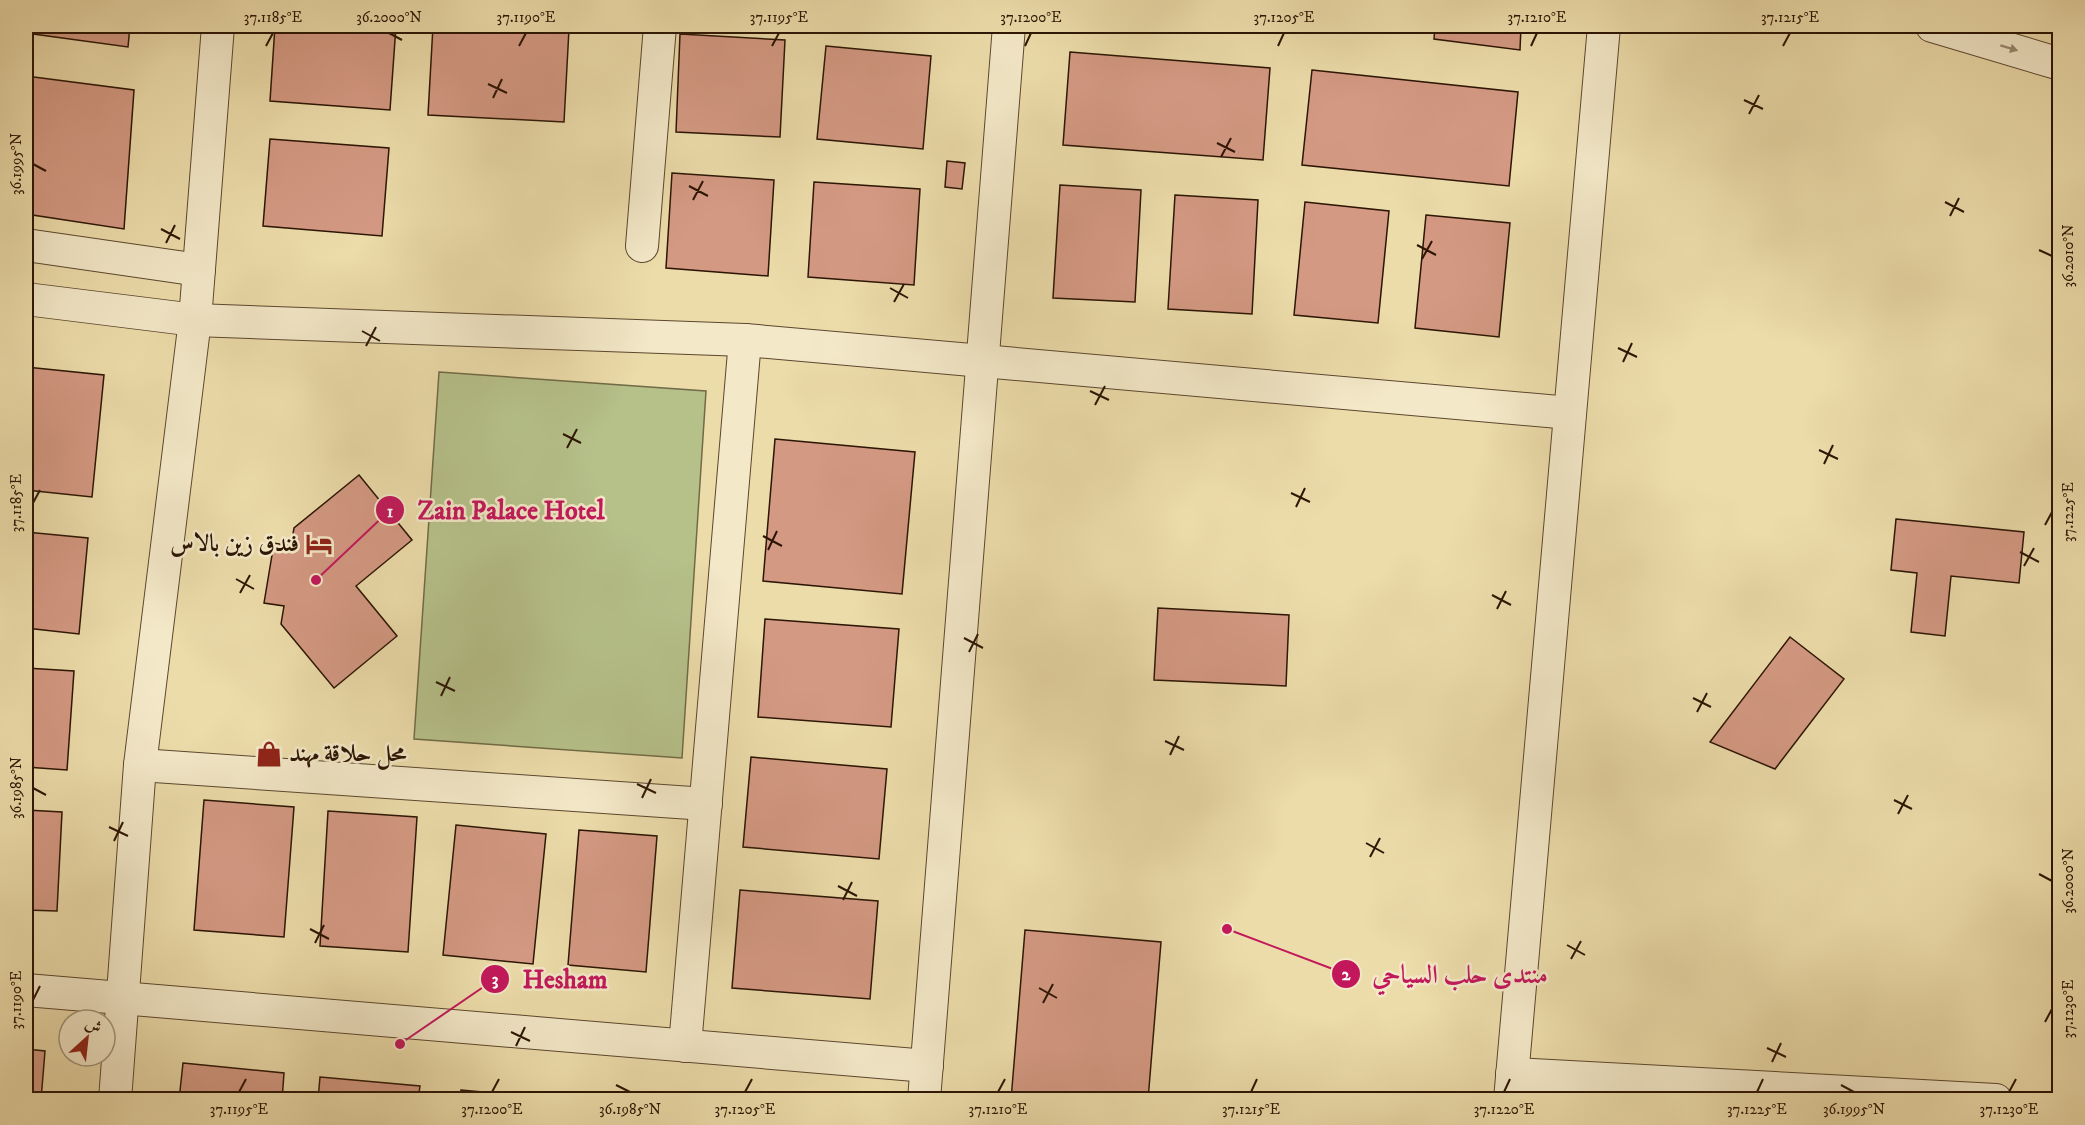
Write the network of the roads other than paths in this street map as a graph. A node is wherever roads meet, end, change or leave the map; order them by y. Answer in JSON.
{"nodes":[{"id":1,"x":218,"y":26,"type":"edge"},
{"id":2,"x":660,"y":26,"type":"edge"},
{"id":3,"x":1009,"y":26,"type":"edge"},
{"id":4,"x":1604,"y":26,"type":"edge"},
{"id":5,"x":1932,"y":26,"type":"edge"},
{"id":6,"x":2060,"y":64,"type":"edge"},
{"id":7,"x":26,"y":245,"type":"edge"},
{"id":8,"x":642,"y":246,"type":"dead end"},
{"id":9,"x":199,"y":270,"type":"junction"},
{"id":10,"x":26,"y":299,"type":"edge"},
{"id":11,"x":195,"y":320,"type":"junction"},
{"id":12,"x":745,"y":340,"type":"junction"},
{"id":13,"x":983,"y":361,"type":"junction"},
{"id":14,"x":1570,"y":413,"type":"junction"},
{"id":15,"x":140,"y":765,"type":"junction"},
{"id":16,"x":706,"y":804,"type":"junction"},
{"id":17,"x":26,"y":990,"type":"edge"},
{"id":18,"x":122,"y":998,"type":"junction"},
{"id":19,"x":686,"y":1046,"type":"junction"},
{"id":20,"x":927,"y":1066,"type":"junction"},
{"id":21,"x":1511,"y":1087,"type":"edge"},
{"id":22,"x":115,"y":1100,"type":"edge"},
{"id":23,"x":924,"y":1100,"type":"edge"},
{"id":24,"x":1996,"y":1100,"type":"edge"}],
"edges":[{"from":1,"to":9,"type":"street"},
{"from":2,"to":8,"type":"street"},
{"from":3,"to":13,"type":"street"},
{"from":4,"to":14,"type":"street"},
{"from":5,"to":6,"type":"street","one_way":true},
{"from":7,"to":9,"type":"street"},
{"from":9,"to":11,"type":"street"},
{"from":10,"to":11,"type":"street"},
{"from":11,"to":12,"type":"street"},
{"from":11,"to":15,"type":"street"},
{"from":12,"to":13,"type":"street"},
{"from":12,"to":16,"type":"street"},
{"from":13,"to":14,"type":"street"},
{"from":13,"to":20,"type":"street"},
{"from":14,"to":21,"type":"street"},
{"from":15,"to":16,"type":"street"},
{"from":15,"to":18,"type":"street"},
{"from":16,"to":19,"type":"street"},
{"from":17,"to":18,"type":"street"},
{"from":18,"to":19,"type":"street"},
{"from":18,"to":22,"type":"street"},
{"from":19,"to":20,"type":"street"},
{"from":20,"to":23,"type":"street"},
{"from":21,"to":24,"type":"street"}]}
